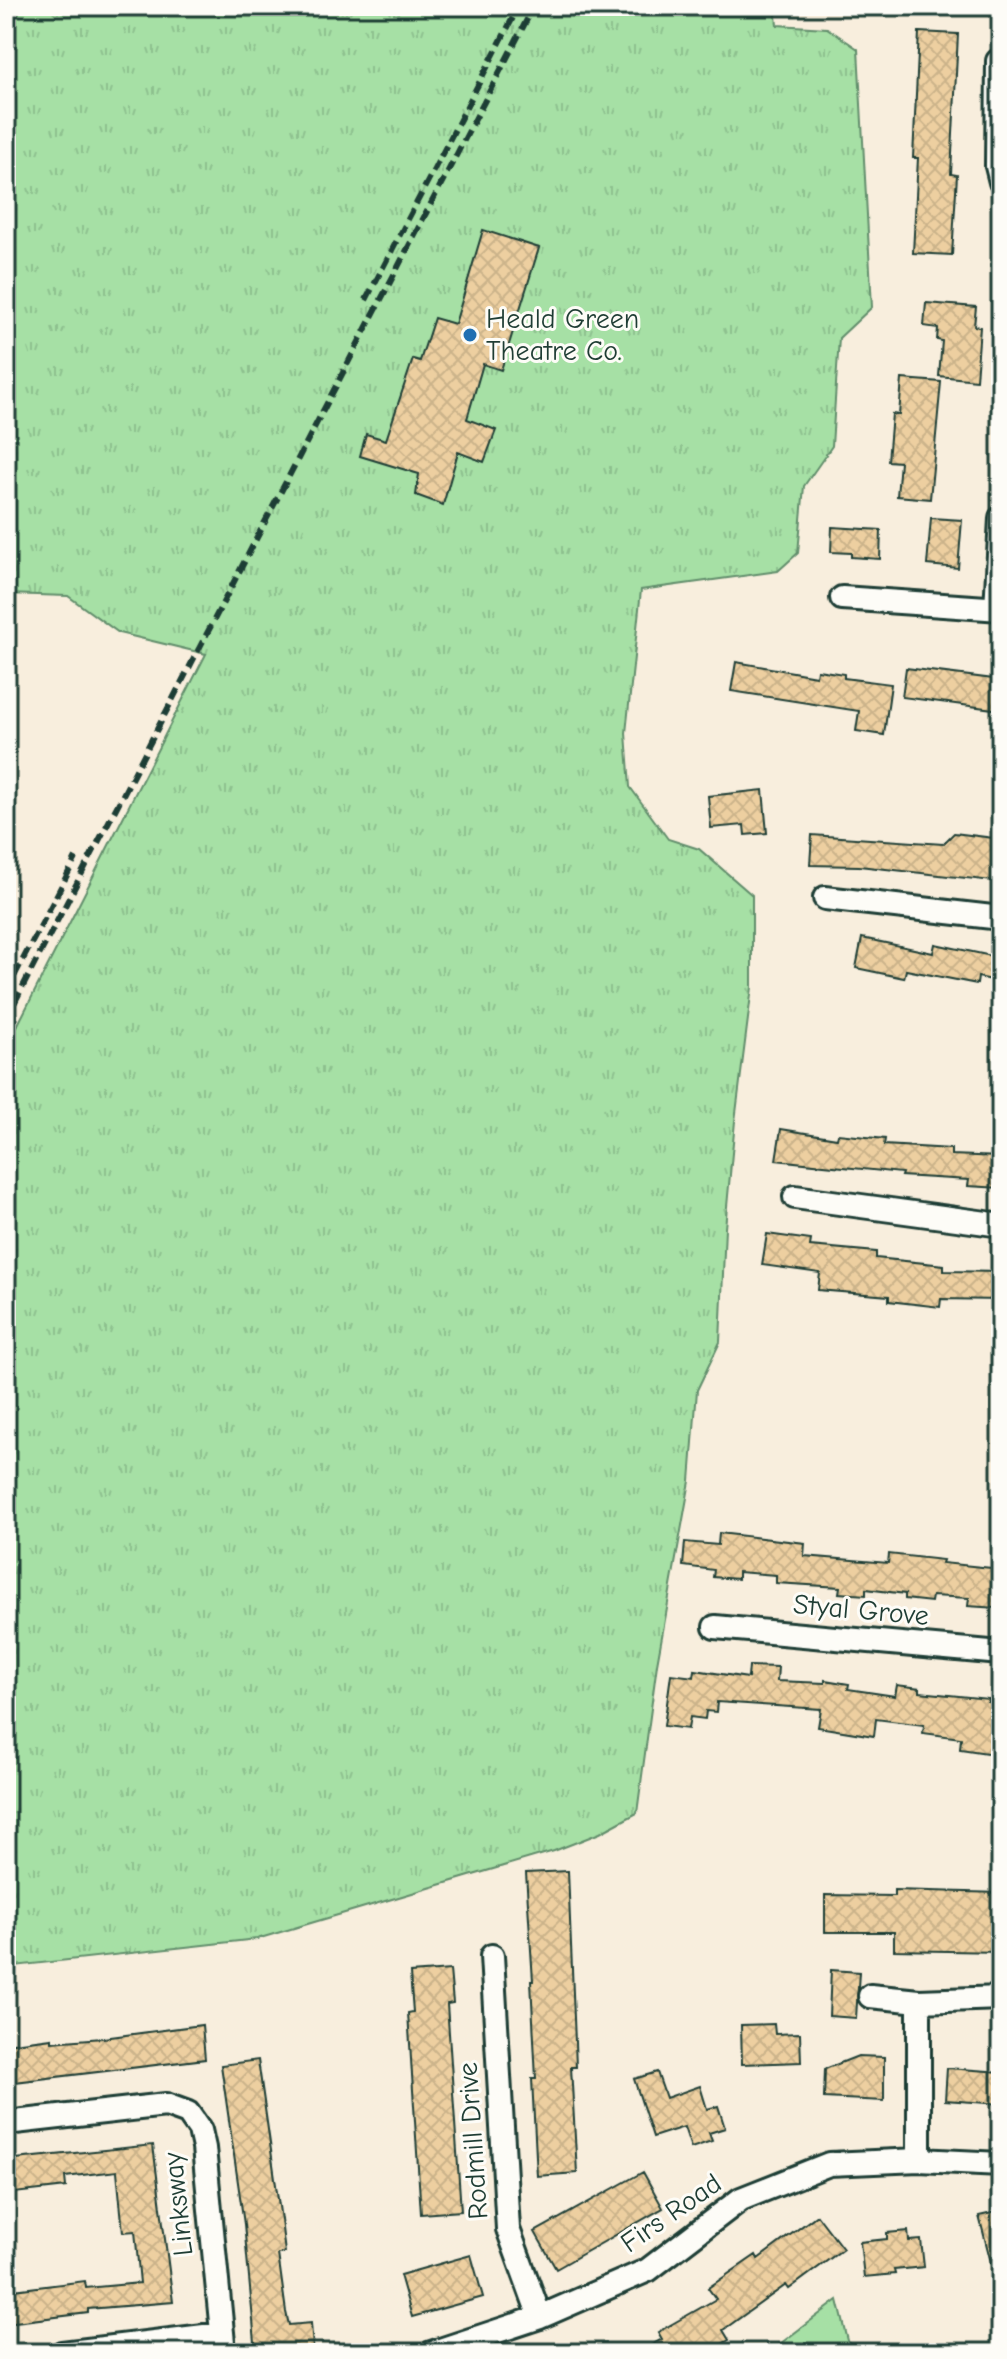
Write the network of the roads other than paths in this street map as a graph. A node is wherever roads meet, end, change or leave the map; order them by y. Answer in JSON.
{"nodes":[{"id":1,"x":998,"y":61,"type":"dead end"},
{"id":2,"x":1001,"y":182,"type":"edge"},
{"id":3,"x":1001,"y":518,"type":"edge"},
{"id":4,"x":842,"y":598,"type":"dead end"},
{"id":5,"x":998,"y":609,"type":"edge"},
{"id":6,"x":825,"y":898,"type":"dead end"},
{"id":7,"x":1001,"y":918,"type":"edge"},
{"id":8,"x":795,"y":1197,"type":"dead end"},
{"id":9,"x":1001,"y":1225,"type":"edge"},
{"id":10,"x":715,"y":1627,"type":"dead end"},
{"id":11,"x":1001,"y":1653,"type":"edge"},
{"id":12,"x":492,"y":1956,"type":"dead end"},
{"id":13,"x":870,"y":1996,"type":"dead end"},
{"id":14,"x":1001,"y":1998,"type":"edge"},
{"id":15,"x":919,"y":2001,"type":"junction"},
{"id":16,"x":6,"y":2123,"type":"edge"},
{"id":17,"x":919,"y":2160,"type":"junction"},
{"id":18,"x":1001,"y":2164,"type":"edge"},
{"id":19,"x":540,"y":2317,"type":"junction"},
{"id":20,"x":223,"y":2344,"type":"edge"},
{"id":21,"x":62,"y":2353,"type":"edge"},
{"id":22,"x":431,"y":2353,"type":"edge"}],
"edges":[{"from":1,"to":2,"type":"street"},
{"from":3,"to":5,"type":"street"},
{"from":4,"to":5,"type":"street"},
{"from":6,"to":7,"type":"street"},
{"from":8,"to":9,"type":"street"},
{"from":10,"to":11,"type":"street","name":"Styal Grove"},
{"from":12,"to":19,"type":"street","name":"Rodmill Drive"},
{"from":13,"to":15,"type":"street"},
{"from":14,"to":15,"type":"street"},
{"from":15,"to":17,"type":"street"},
{"from":16,"to":20,"type":"street","name":"Linksway"},
{"from":17,"to":18,"type":"street","name":"Firs Road"},
{"from":17,"to":19,"type":"street","name":"Firs Road"},
{"from":19,"to":22,"type":"street","name":"Firs Road"},
{"from":20,"to":21,"type":"street","name":"Linksway"}]}
